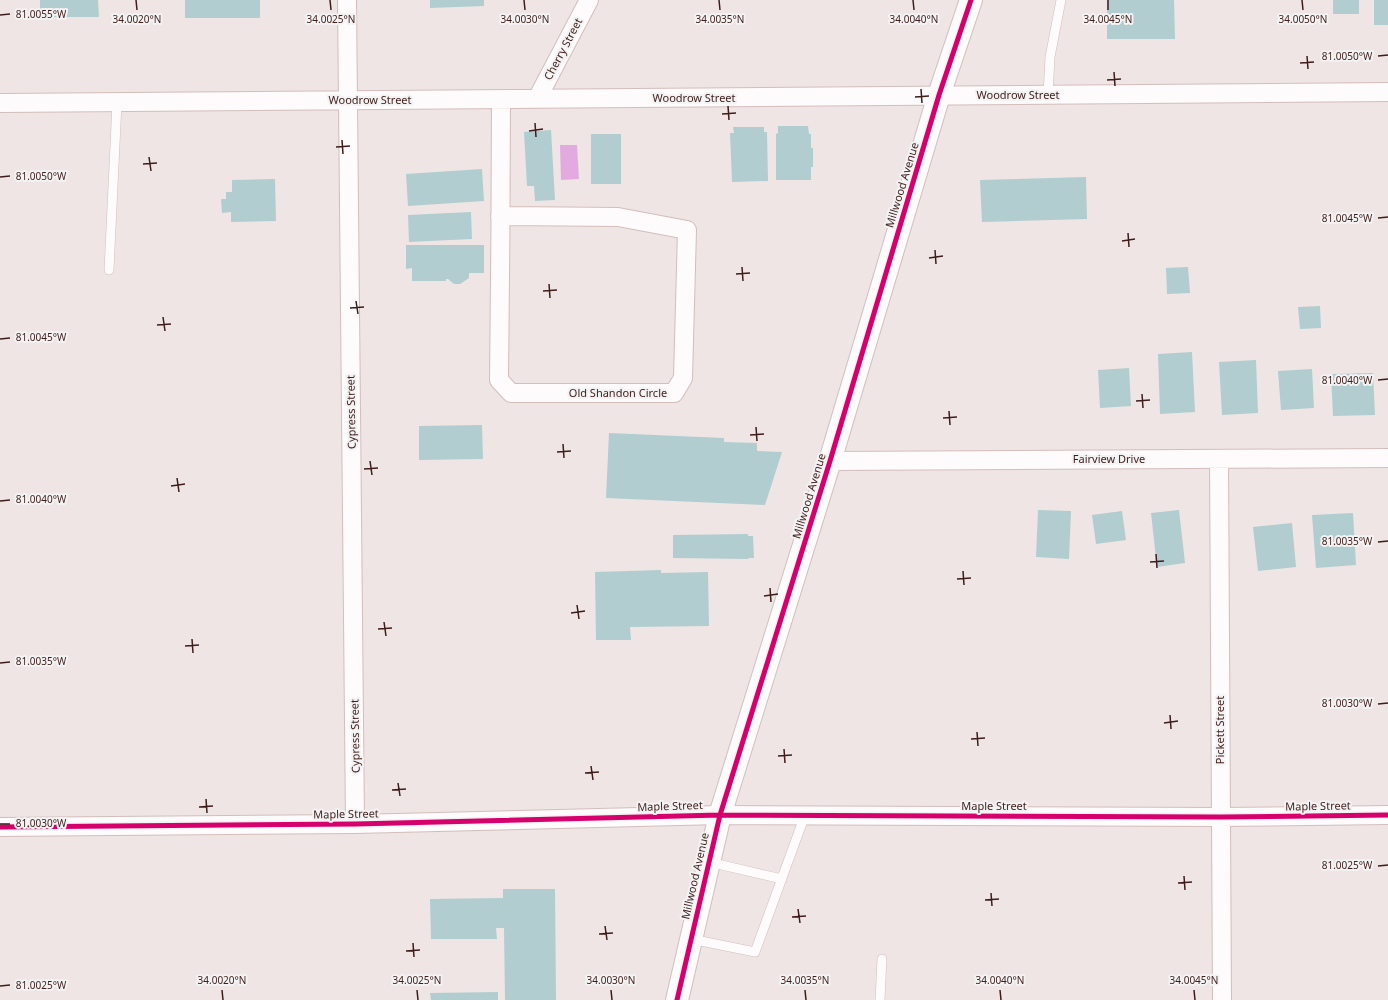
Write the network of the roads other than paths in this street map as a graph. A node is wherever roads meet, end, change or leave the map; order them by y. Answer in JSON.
{"nodes":[{"id":1,"x":347,"y":0,"type":"edge"},
{"id":2,"x":589,"y":0,"type":"edge"},
{"id":3,"x":971,"y":0,"type":"edge"},
{"id":4,"x":1061,"y":0,"type":"edge"},
{"id":5,"x":1388,"y":92,"type":"edge"},
{"id":6,"x":939,"y":95,"type":"junction"},
{"id":7,"x":1048,"y":95,"type":"junction"},
{"id":8,"x":501,"y":99,"type":"junction"},
{"id":9,"x":536,"y":99,"type":"junction"},
{"id":10,"x":348,"y":100,"type":"junction"},
{"id":11,"x":117,"y":102,"type":"junction"},
{"id":12,"x":0,"y":103,"type":"edge"},
{"id":13,"x":500,"y":216,"type":"junction"},
{"id":14,"x":109,"y":270,"type":"dead end"},
{"id":15,"x":1388,"y":458,"type":"edge"},
{"id":16,"x":1219,"y":459,"type":"junction"},
{"id":17,"x":830,"y":461,"type":"junction"},
{"id":18,"x":720,"y":814,"type":"junction"},
{"id":19,"x":805,"y":815,"type":"junction"},
{"id":20,"x":1388,"y":815,"type":"edge"},
{"id":21,"x":1221,"y":817,"type":"junction"},
{"id":22,"x":356,"y":824,"type":"junction"},
{"id":23,"x":0,"y":827,"type":"edge"},
{"id":24,"x":709,"y":861,"type":"junction"},
{"id":25,"x":782,"y":879,"type":"junction"},
{"id":26,"x":691,"y":939,"type":"junction"},
{"id":27,"x":882,"y":959,"type":"dead end"},
{"id":28,"x":677,"y":1000,"type":"edge"},
{"id":29,"x":880,"y":1000,"type":"edge"},
{"id":30,"x":1222,"y":1000,"type":"edge"}],
"edges":[{"from":1,"to":10,"type":"street","name":"Cypress Street"},
{"from":2,"to":9,"type":"street","name":"Cherry Street"},
{"from":3,"to":6,"type":"main road","name":"Millwood Avenue"},
{"from":4,"to":7,"type":"lane"},
{"from":5,"to":7,"type":"street","name":"Woodrow Street"},
{"from":6,"to":7,"type":"street","name":"Woodrow Street"},
{"from":6,"to":9,"type":"street","name":"Woodrow Street"},
{"from":6,"to":17,"type":"main road","name":"Millwood Avenue"},
{"from":8,"to":9,"type":"street","name":"Woodrow Street"},
{"from":8,"to":10,"type":"street","name":"Woodrow Street"},
{"from":8,"to":13,"type":"street","name":"Old Shandon Circle"},
{"from":10,"to":11,"type":"street","name":"Woodrow Street"},
{"from":10,"to":22,"type":"street","name":"Cypress Street"},
{"from":11,"to":12,"type":"street","name":"Woodrow Street"},
{"from":11,"to":14,"type":"lane"},
{"from":13,"to":13,"type":"street","name":"Old Shandon Circle"},
{"from":15,"to":16,"type":"street","name":"Fairview Drive"},
{"from":16,"to":17,"type":"street","name":"Fairview Drive"},
{"from":16,"to":21,"type":"street","name":"Pickett Street"},
{"from":17,"to":18,"type":"main road","name":"Millwood Avenue"},
{"from":18,"to":19,"type":"street","name":"Maple Street"},
{"from":18,"to":22,"type":"street","name":"Maple Street"},
{"from":18,"to":24,"type":"main road","name":"Millwood Avenue"},
{"from":19,"to":21,"type":"street","name":"Maple Street"},
{"from":19,"to":25,"type":"lane"},
{"from":20,"to":21,"type":"street","name":"Maple Street"},
{"from":21,"to":30,"type":"street","name":"Pickett Street"},
{"from":22,"to":23,"type":"street","name":"Maple Street"},
{"from":24,"to":25,"type":"lane"},
{"from":24,"to":26,"type":"main road","name":"Millwood Avenue"},
{"from":25,"to":26,"type":"lane"},
{"from":26,"to":28,"type":"main road","name":"Millwood Avenue"},
{"from":27,"to":29,"type":"lane"}]}
